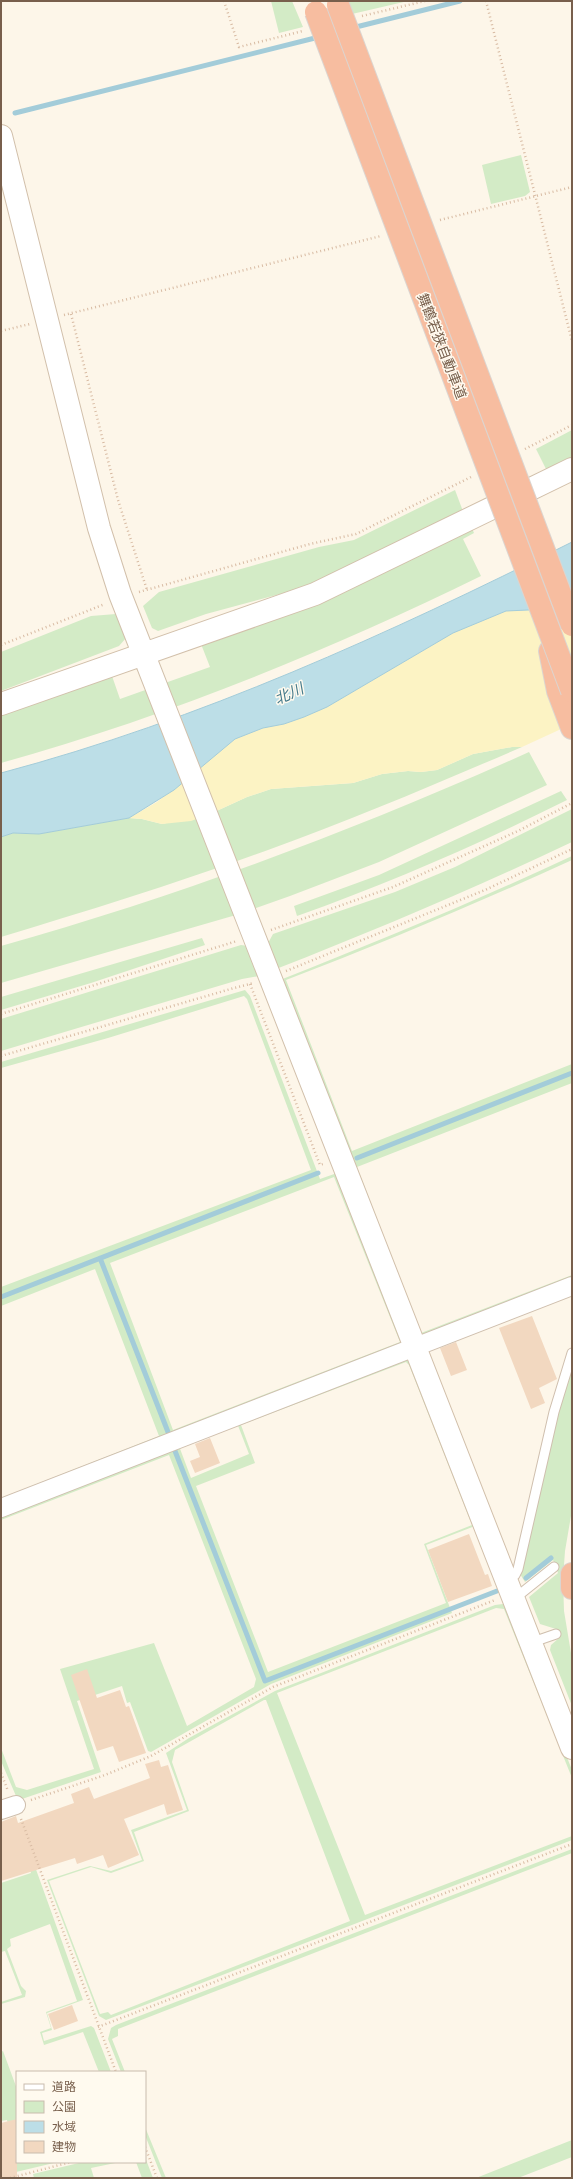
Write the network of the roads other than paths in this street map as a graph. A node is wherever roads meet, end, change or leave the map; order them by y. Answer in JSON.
{"nodes":[{"id":1,"x":338,"y":3,"type":"edge"},
{"id":2,"x":314,"y":6,"type":"edge"},
{"id":3,"x":1,"y":136,"type":"edge"},
{"id":4,"x":572,"y":469,"type":"edge"},
{"id":5,"x":542,"y":611,"type":"junction"},
{"id":6,"x":572,"y":625,"type":"edge"},
{"id":7,"x":147,"y":662,"type":"junction"},
{"id":8,"x":572,"y":691,"type":"edge"},
{"id":9,"x":1,"y":704,"type":"edge"},
{"id":10,"x":572,"y":728,"type":"edge"},
{"id":11,"x":572,"y":1286,"type":"edge"},
{"id":12,"x":415,"y":1348,"type":"junction"},
{"id":13,"x":572,"y":1353,"type":"edge"},
{"id":14,"x":1,"y":1508,"type":"edge"},
{"id":15,"x":563,"y":1570,"type":"edge"},
{"id":16,"x":572,"y":1588,"type":"edge"},
{"id":17,"x":510,"y":1592,"type":"junction"},
{"id":18,"x":556,"y":1634,"type":"dead end"},
{"id":19,"x":530,"y":1642,"type":"junction"},
{"id":20,"x":572,"y":1748,"type":"edge"}],
"edges":[{"from":1,"to":6,"type":"highway","name":"舞鶴若狭自動車道","bridge":true},
{"from":2,"to":5,"type":"highway","name":"舞鶴若狭自動車道","bridge":true},
{"from":3,"to":7,"type":"street"},
{"from":4,"to":7,"type":"street"},
{"from":5,"to":8,"type":"highway","name":"舞鶴若狭自動車道","bridge":true},
{"from":5,"to":10,"type":"highway","bridge":true},
{"from":7,"to":9,"type":"street"},
{"from":7,"to":12,"type":"street"},
{"from":11,"to":12,"type":"street"},
{"from":12,"to":14,"type":"street"},
{"from":12,"to":17,"type":"street"},
{"from":13,"to":17,"type":"lane"},
{"from":15,"to":16,"type":"highway"},
{"from":15,"to":17,"type":"lane"},
{"from":17,"to":19,"type":"street"},
{"from":18,"to":19,"type":"lane"},
{"from":19,"to":20,"type":"street"}]}
